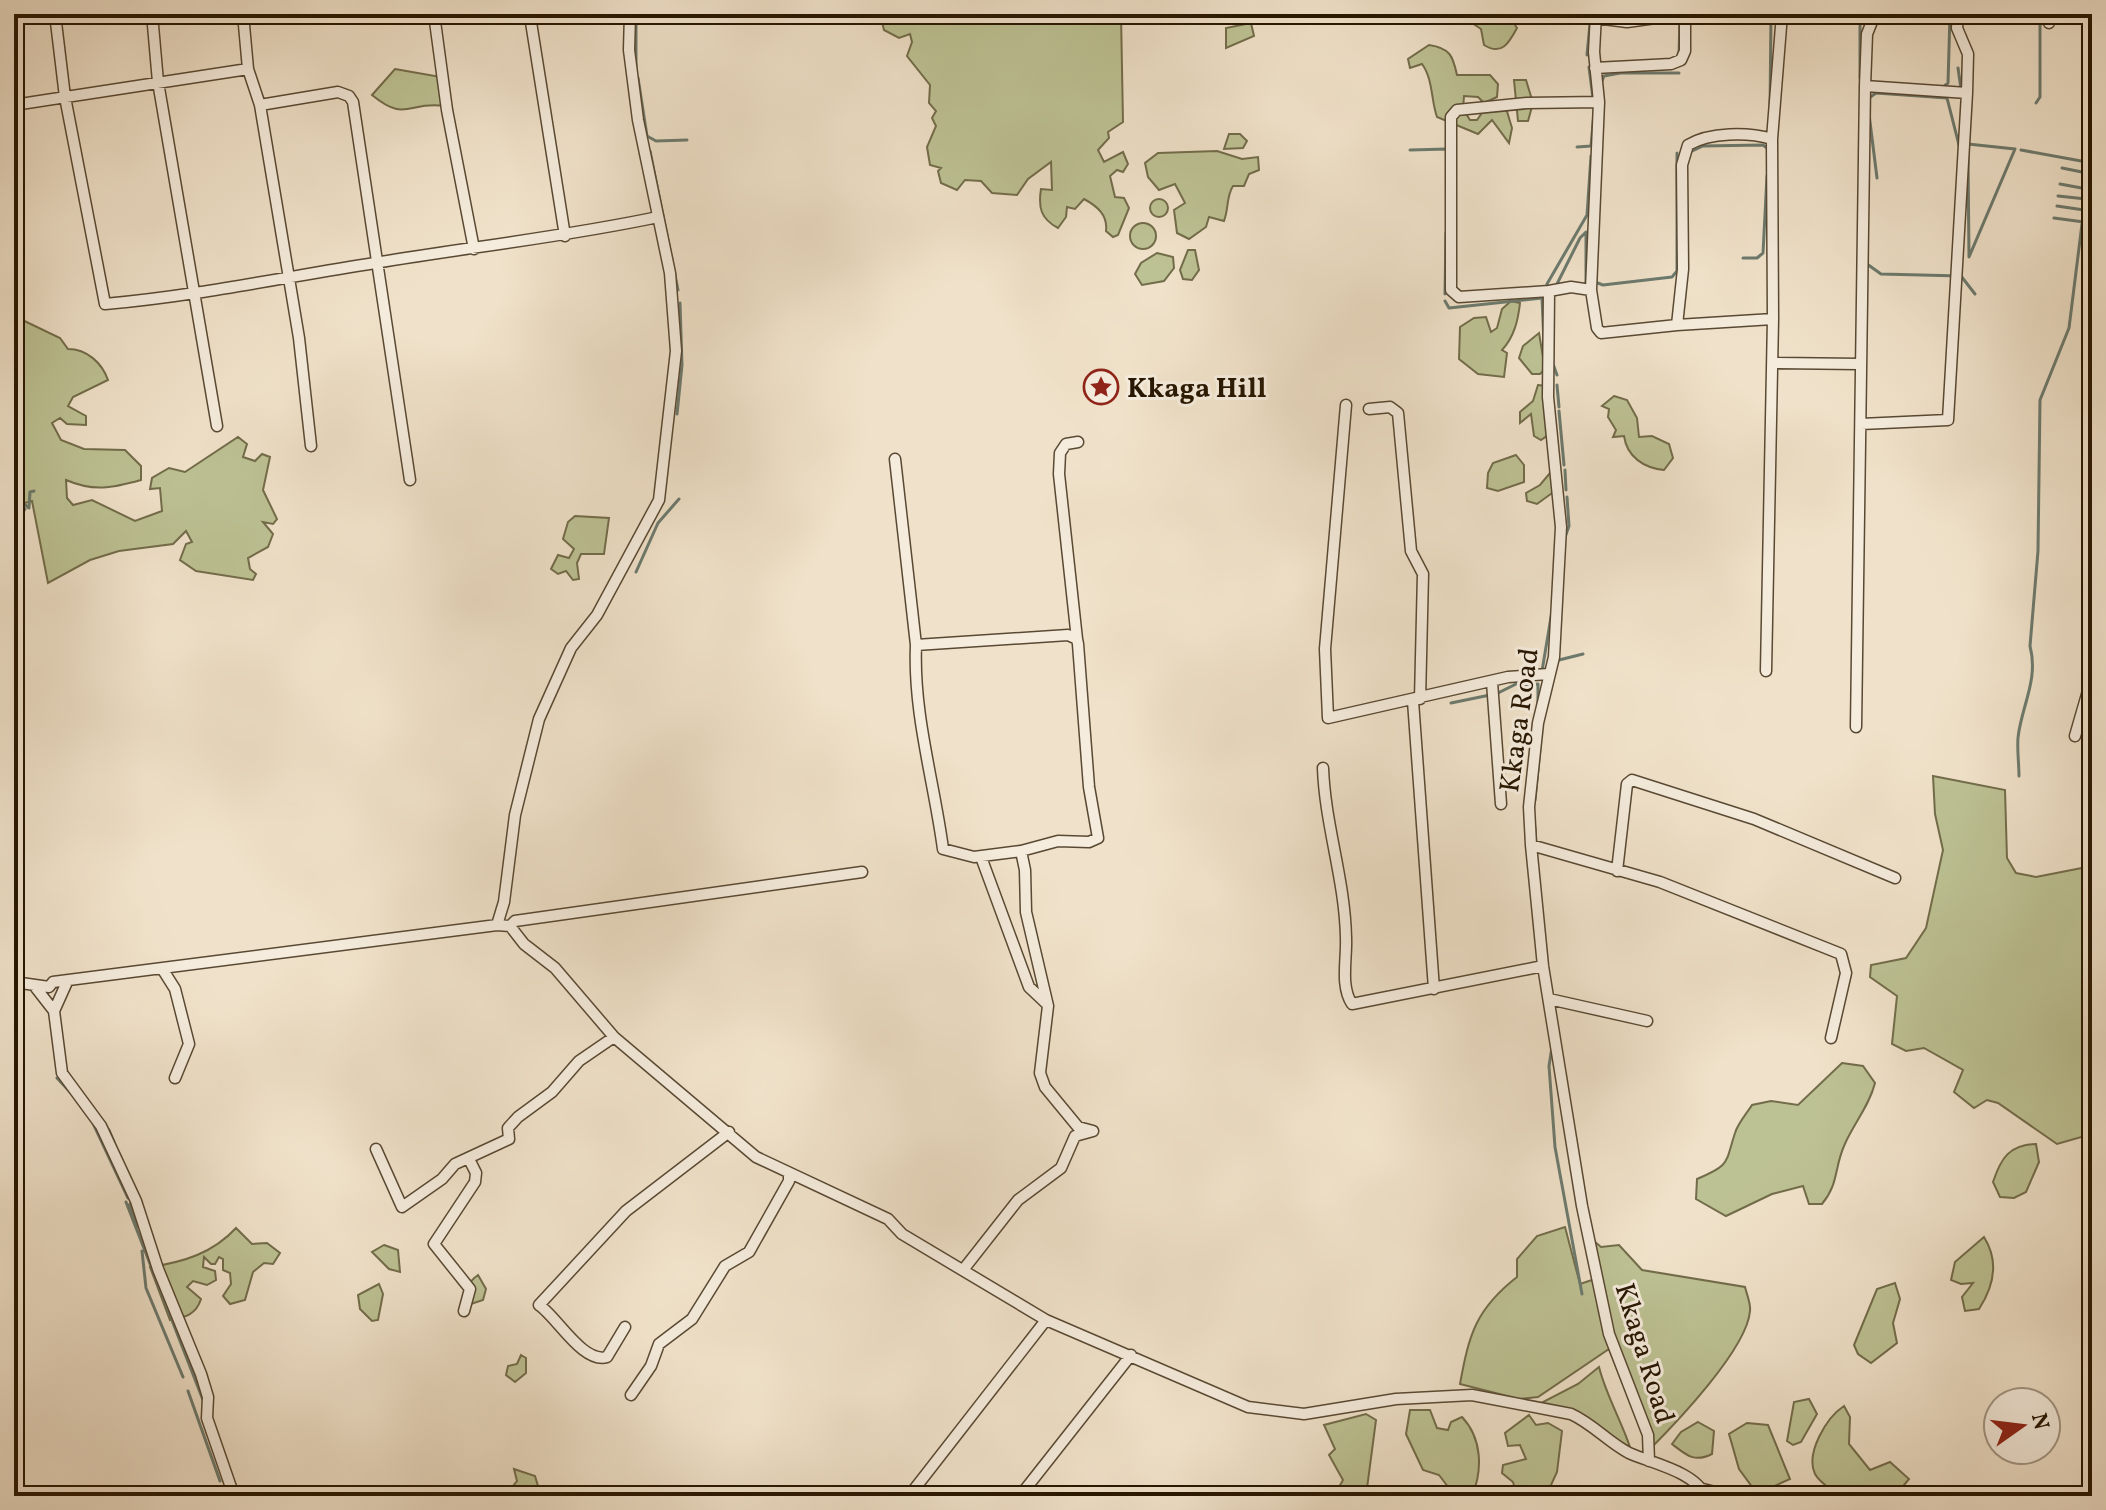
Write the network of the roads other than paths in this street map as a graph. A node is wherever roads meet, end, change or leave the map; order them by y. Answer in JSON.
{"nodes":[{"id":1,"x":55,"y":14,"type":"edge"},
{"id":2,"x":152,"y":14,"type":"edge"},
{"id":3,"x":243,"y":14,"type":"edge"},
{"id":4,"x":434,"y":14,"type":"edge"},
{"id":5,"x":630,"y":14,"type":"edge"},
{"id":6,"x":1685,"y":14,"type":"edge"},
{"id":7,"x":1782,"y":14,"type":"edge"},
{"id":8,"x":1875,"y":14,"type":"edge"},
{"id":9,"x":1958,"y":14,"type":"edge"},
{"id":10,"x":530,"y":16,"type":"edge"},
{"id":11,"x":1596,"y":16,"type":"edge"},
{"id":12,"x":1595,"y":68,"type":"junction"},
{"id":13,"x":248,"y":69,"type":"junction"},
{"id":14,"x":158,"y":82,"type":"junction"},
{"id":15,"x":1865,"y":86,"type":"junction"},
{"id":16,"x":1967,"y":93,"type":"junction"},
{"id":17,"x":65,"y":97,"type":"junction"},
{"id":18,"x":1599,"y":102,"type":"junction"},
{"id":19,"x":14,"y":105,"type":"edge"},
{"id":20,"x":260,"y":105,"type":"junction"},
{"id":21,"x":1772,"y":139,"type":"junction"},
{"id":22,"x":658,"y":217,"type":"junction"},
{"id":23,"x":565,"y":236,"type":"junction"},
{"id":24,"x":474,"y":249,"type":"junction"},
{"id":25,"x":379,"y":262,"type":"junction"},
{"id":26,"x":288,"y":277,"type":"junction"},
{"id":27,"x":1591,"y":290,"type":"junction"},
{"id":28,"x":1549,"y":291,"type":"junction"},
{"id":29,"x":193,"y":294,"type":"junction"},
{"id":30,"x":1773,"y":319,"type":"junction"},
{"id":31,"x":1677,"y":325,"type":"junction"},
{"id":32,"x":1773,"y":363,"type":"junction"},
{"id":33,"x":1859,"y":364,"type":"junction"},
{"id":34,"x":1346,"y":405,"type":"dead end"},
{"id":35,"x":1369,"y":409,"type":"dead end"},
{"id":36,"x":1861,"y":424,"type":"junction"},
{"id":37,"x":217,"y":426,"type":"dead end"},
{"id":38,"x":1078,"y":442,"type":"dead end"},
{"id":39,"x":311,"y":446,"type":"dead end"},
{"id":40,"x":895,"y":459,"type":"dead end"},
{"id":41,"x":410,"y":480,"type":"dead end"},
{"id":42,"x":1077,"y":639,"type":"junction"},
{"id":43,"x":916,"y":645,"type":"junction"},
{"id":44,"x":1766,"y":671,"type":"dead end"},
{"id":45,"x":1548,"y":674,"type":"junction"},
{"id":46,"x":2092,"y":677,"type":"edge"},
{"id":47,"x":1492,"y":682,"type":"junction"},
{"id":48,"x":1416,"y":700,"type":"junction"},
{"id":49,"x":1856,"y":727,"type":"dead end"},
{"id":50,"x":2075,"y":736,"type":"dead end"},
{"id":51,"x":1323,"y":768,"type":"dead end"},
{"id":52,"x":1501,"y":804,"type":"dead end"},
{"id":53,"x":1531,"y":845,"type":"junction"},
{"id":54,"x":1021,"y":851,"type":"junction"},
{"id":55,"x":981,"y":857,"type":"junction"},
{"id":56,"x":1617,"y":871,"type":"junction"},
{"id":57,"x":862,"y":872,"type":"dead end"},
{"id":58,"x":1895,"y":878,"type":"dead end"},
{"id":59,"x":497,"y":925,"type":"junction"},
{"id":60,"x":510,"y":926,"type":"junction"},
{"id":61,"x":1543,"y":966,"type":"junction"},
{"id":62,"x":163,"y":970,"type":"junction"},
{"id":63,"x":14,"y":982,"type":"edge"},
{"id":64,"x":67,"y":982,"type":"junction"},
{"id":65,"x":36,"y":988,"type":"junction"},
{"id":66,"x":1434,"y":989,"type":"junction"},
{"id":67,"x":1549,"y":999,"type":"junction"},
{"id":68,"x":1048,"y":1006,"type":"junction"},
{"id":69,"x":54,"y":1011,"type":"junction"},
{"id":70,"x":1647,"y":1021,"type":"dead end"},
{"id":71,"x":614,"y":1037,"type":"junction"},
{"id":72,"x":1831,"y":1038,"type":"dead end"},
{"id":73,"x":175,"y":1078,"type":"dead end"},
{"id":74,"x":729,"y":1132,"type":"junction"},
{"id":75,"x":376,"y":1149,"type":"dead end"},
{"id":76,"x":469,"y":1159,"type":"junction"},
{"id":77,"x":789,"y":1173,"type":"junction"},
{"id":78,"x":963,"y":1270,"type":"junction"},
{"id":79,"x":464,"y":1311,"type":"dead end"},
{"id":80,"x":1046,"y":1320,"type":"junction"},
{"id":81,"x":625,"y":1327,"type":"dead end"},
{"id":82,"x":1131,"y":1355,"type":"junction"},
{"id":83,"x":631,"y":1395,"type":"dead end"},
{"id":84,"x":1649,"y":1461,"type":"junction"},
{"id":85,"x":1704,"y":1493,"type":"edge"},
{"id":86,"x":234,"y":1496,"type":"edge"},
{"id":87,"x":909,"y":1496,"type":"edge"},
{"id":88,"x":1020,"y":1496,"type":"edge"},
{"id":89,"x":1731,"y":1496,"type":"edge"}],
"edges":[{"from":1,"to":17,"type":"street"},
{"from":2,"to":14,"type":"street"},
{"from":3,"to":13,"type":"street"},
{"from":4,"to":24,"type":"street"},
{"from":5,"to":22,"type":"street"},
{"from":6,"to":11,"type":"street"},
{"from":6,"to":12,"type":"street"},
{"from":7,"to":21,"type":"street"},
{"from":8,"to":15,"type":"street"},
{"from":9,"to":16,"type":"street"},
{"from":10,"to":23,"type":"street"},
{"from":11,"to":12,"type":"street"},
{"from":12,"to":18,"type":"street"},
{"from":13,"to":14,"type":"street"},
{"from":13,"to":20,"type":"street"},
{"from":14,"to":17,"type":"street"},
{"from":14,"to":29,"type":"street"},
{"from":15,"to":16,"type":"street"},
{"from":15,"to":33,"type":"street"},
{"from":16,"to":36,"type":"street"},
{"from":17,"to":19,"type":"street"},
{"from":17,"to":29,"type":"street"},
{"from":18,"to":27,"type":"street"},
{"from":18,"to":28,"type":"street"},
{"from":20,"to":25,"type":"street"},
{"from":20,"to":26,"type":"street"},
{"from":21,"to":30,"type":"street"},
{"from":21,"to":31,"type":"street"},
{"from":22,"to":23,"type":"street"},
{"from":22,"to":59,"type":"street"},
{"from":23,"to":24,"type":"street"},
{"from":24,"to":25,"type":"street"},
{"from":25,"to":26,"type":"street"},
{"from":25,"to":41,"type":"street"},
{"from":26,"to":29,"type":"street"},
{"from":26,"to":39,"type":"street"},
{"from":27,"to":28,"type":"street"},
{"from":27,"to":31,"type":"street"},
{"from":28,"to":45,"type":"street","name":"Kkaga Road"},
{"from":29,"to":37,"type":"street"},
{"from":30,"to":31,"type":"street"},
{"from":30,"to":32,"type":"street"},
{"from":32,"to":33,"type":"street"},
{"from":32,"to":44,"type":"street"},
{"from":33,"to":36,"type":"street"},
{"from":34,"to":48,"type":"street"},
{"from":35,"to":48,"type":"street"},
{"from":36,"to":49,"type":"street"},
{"from":38,"to":42,"type":"street"},
{"from":40,"to":43,"type":"street"},
{"from":42,"to":43,"type":"street"},
{"from":42,"to":54,"type":"street"},
{"from":43,"to":55,"type":"street"},
{"from":45,"to":47,"type":"street"},
{"from":45,"to":53,"type":"street","name":"Kkaga Road"},
{"from":46,"to":50,"type":"street"},
{"from":47,"to":48,"type":"street"},
{"from":47,"to":52,"type":"street"},
{"from":48,"to":66,"type":"street"},
{"from":51,"to":66,"type":"street"},
{"from":53,"to":56,"type":"street"},
{"from":53,"to":61,"type":"street","name":"Kkaga Road"},
{"from":54,"to":55,"type":"street"},
{"from":54,"to":68,"type":"street"},
{"from":55,"to":68,"type":"street"},
{"from":56,"to":58,"type":"street"},
{"from":56,"to":72,"type":"street"},
{"from":57,"to":60,"type":"street"},
{"from":59,"to":60,"type":"street"},
{"from":59,"to":62,"type":"street"},
{"from":60,"to":71,"type":"street"},
{"from":61,"to":66,"type":"street"},
{"from":61,"to":67,"type":"street","name":"Kkaga Road"},
{"from":62,"to":64,"type":"street"},
{"from":62,"to":73,"type":"street"},
{"from":63,"to":65,"type":"street"},
{"from":64,"to":65,"type":"street"},
{"from":64,"to":69,"type":"street"},
{"from":65,"to":69,"type":"street"},
{"from":67,"to":70,"type":"street"},
{"from":67,"to":84,"type":"street","name":"Kkaga Road"},
{"from":68,"to":78,"type":"street"},
{"from":69,"to":86,"type":"street"},
{"from":71,"to":74,"type":"street"},
{"from":71,"to":76,"type":"street"},
{"from":74,"to":77,"type":"street"},
{"from":74,"to":81,"type":"street"},
{"from":75,"to":76,"type":"street"},
{"from":76,"to":79,"type":"street"},
{"from":77,"to":78,"type":"street"},
{"from":77,"to":83,"type":"street"},
{"from":78,"to":80,"type":"street"},
{"from":80,"to":82,"type":"street"},
{"from":80,"to":87,"type":"street"},
{"from":82,"to":84,"type":"street"},
{"from":82,"to":88,"type":"street"},
{"from":84,"to":85,"type":"street"},
{"from":85,"to":89,"type":"street"}]}
